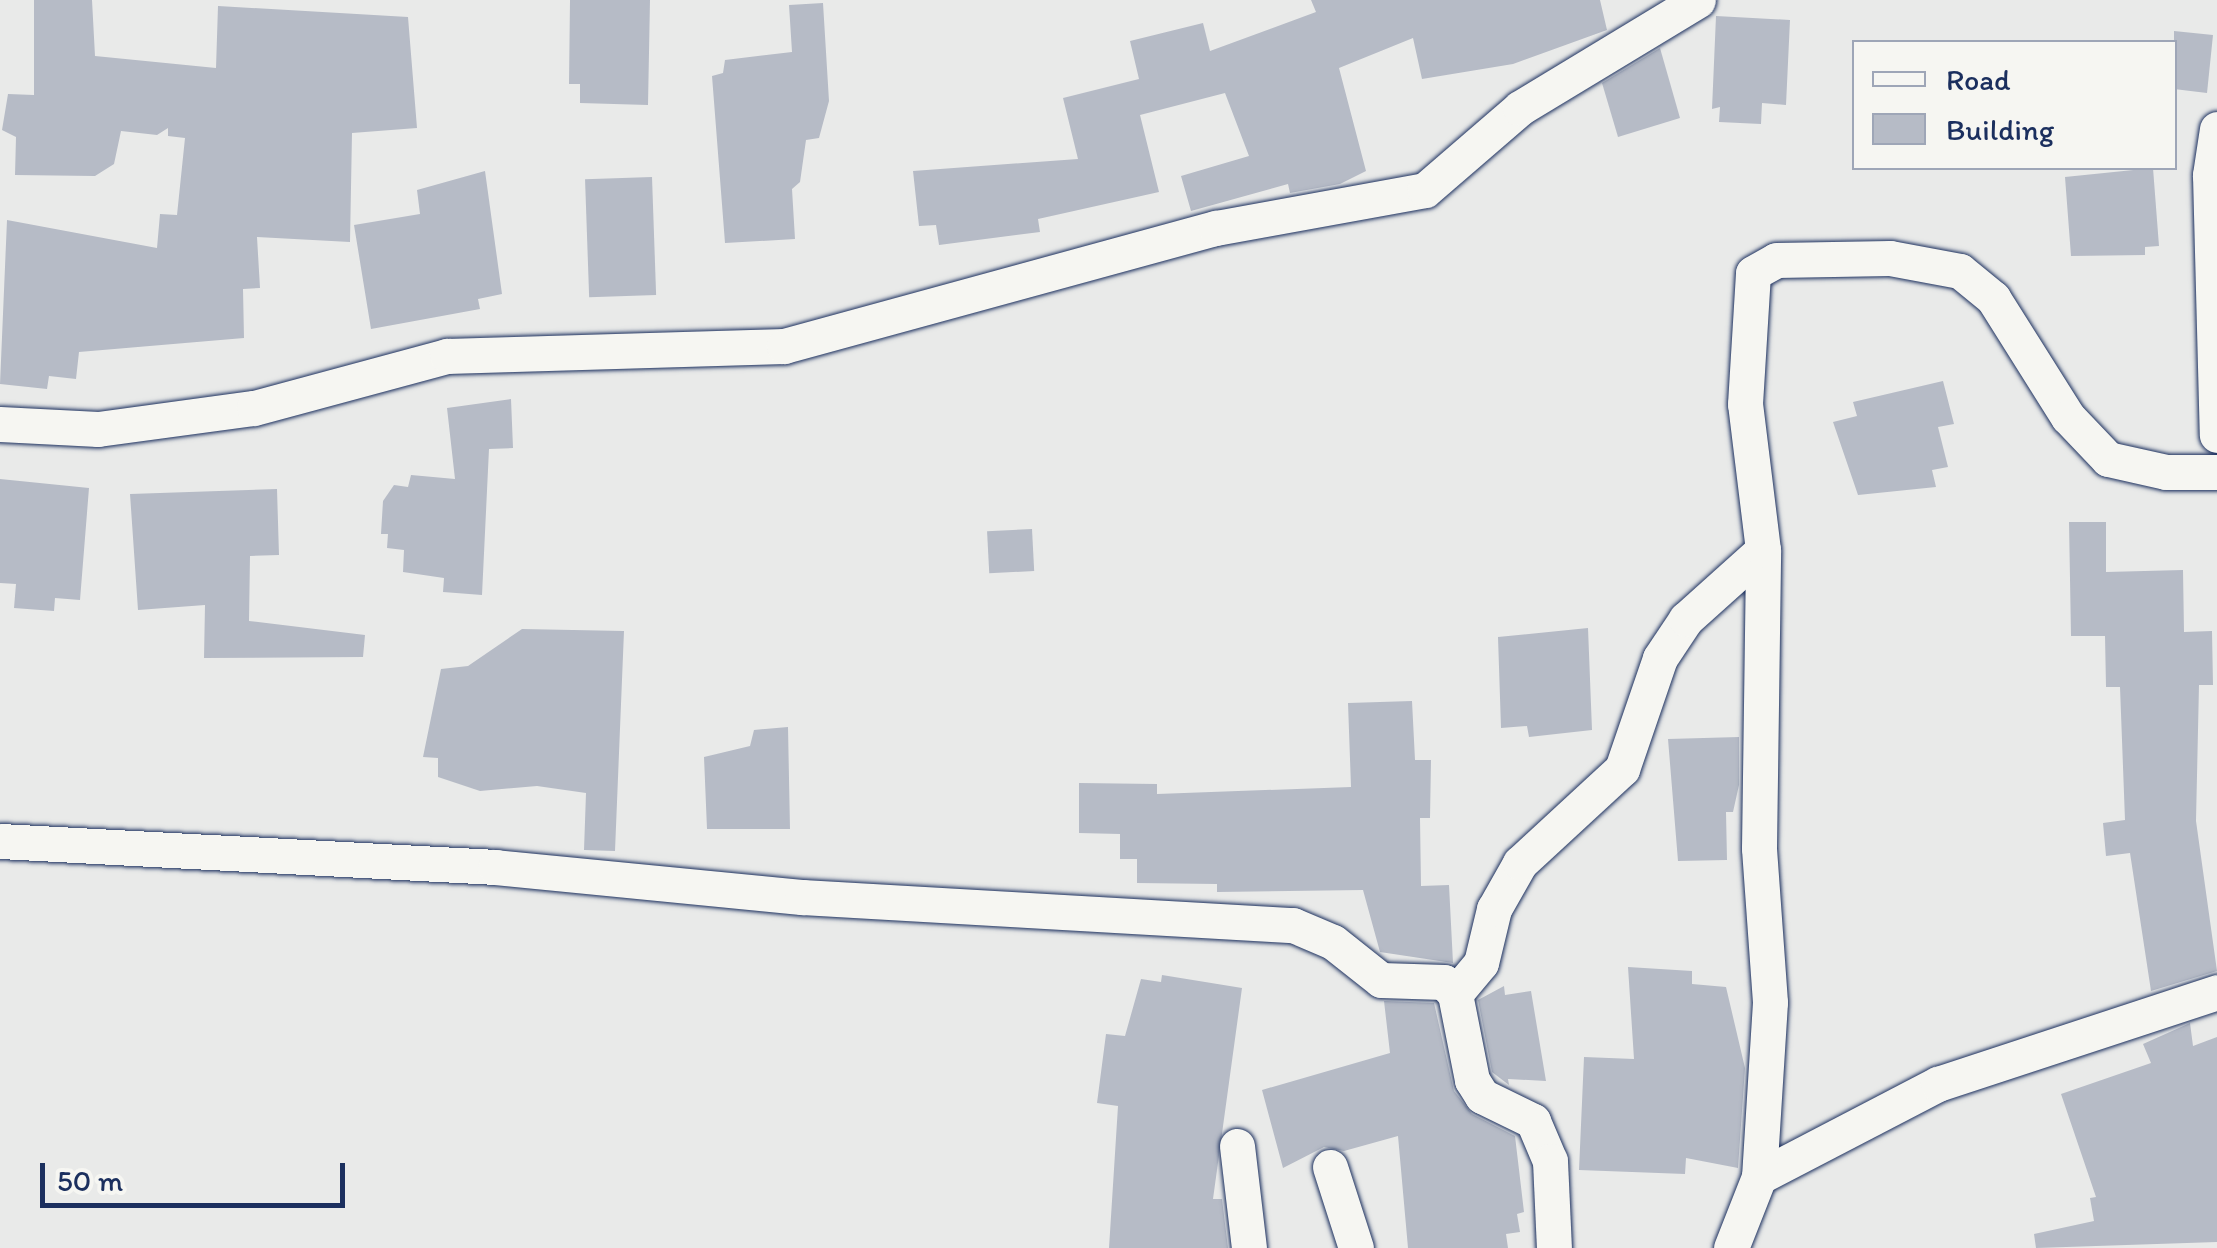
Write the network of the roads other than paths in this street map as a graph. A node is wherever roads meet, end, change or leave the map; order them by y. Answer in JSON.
{"nodes":[{"id":1,"x":1698,"y":0,"type":"edge"},
{"id":2,"x":2217,"y":128,"type":"edge"},
{"id":3,"x":0,"y":424,"type":"edge"},
{"id":4,"x":2217,"y":435,"type":"edge"},
{"id":5,"x":2217,"y":472,"type":"edge"},
{"id":6,"x":1763,"y":550,"type":"junction"},
{"id":7,"x":0,"y":841,"type":"edge"},
{"id":8,"x":2217,"y":992,"type":"edge"},
{"id":9,"x":1455,"y":994,"type":"junction"},
{"id":10,"x":1238,"y":1146,"type":"dead end"},
{"id":11,"x":1330,"y":1168,"type":"dead end"},
{"id":12,"x":1759,"y":1177,"type":"junction"},
{"id":13,"x":1248,"y":1248,"type":"edge"},
{"id":14,"x":1356,"y":1248,"type":"edge"},
{"id":15,"x":1554,"y":1248,"type":"edge"},
{"id":16,"x":1731,"y":1248,"type":"edge"}],
"edges":[{"from":1,"to":3,"type":"street"},
{"from":2,"to":4,"type":"street"},
{"from":5,"to":6,"type":"street"},
{"from":6,"to":9,"type":"street"},
{"from":6,"to":12,"type":"street"},
{"from":7,"to":9,"type":"street"},
{"from":8,"to":12,"type":"street"},
{"from":9,"to":15,"type":"street"},
{"from":10,"to":13,"type":"street"},
{"from":11,"to":14,"type":"street"},
{"from":12,"to":16,"type":"street"}]}
